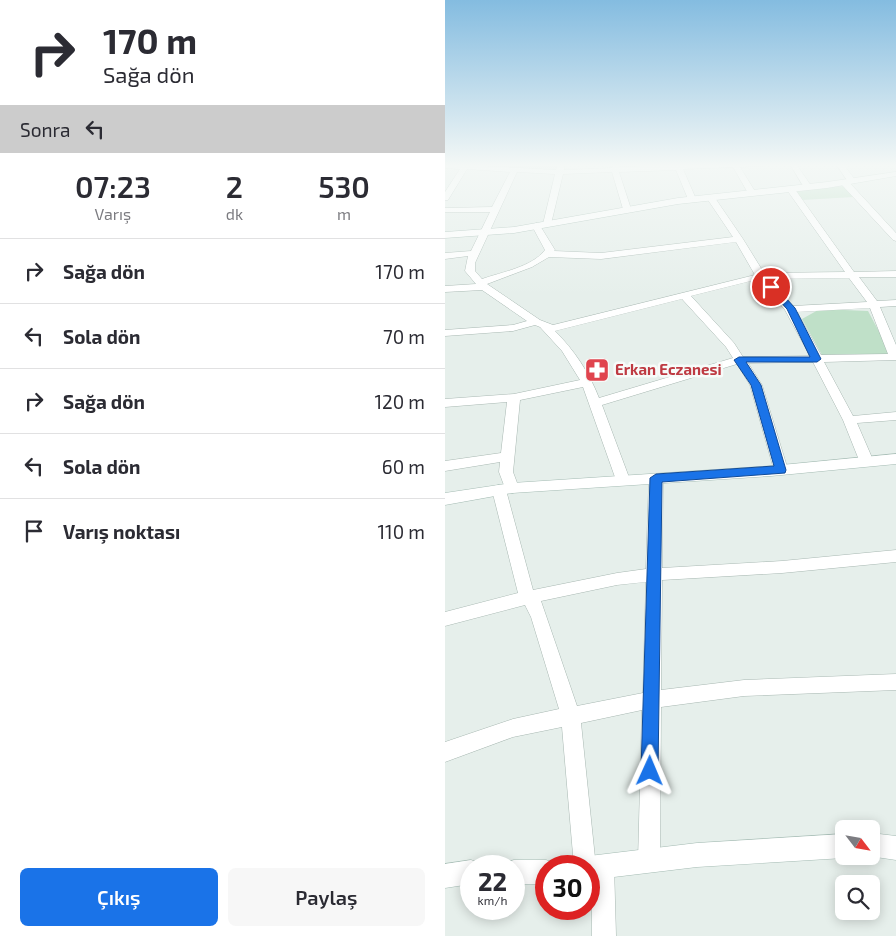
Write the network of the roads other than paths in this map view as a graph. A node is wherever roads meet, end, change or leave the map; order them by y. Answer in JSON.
{"nodes":[{"id":1,"x":551,"y":208,"type":"edge"},
{"id":2,"x":636,"y":208,"type":"edge"},
{"id":3,"x":717,"y":208,"type":"edge"},
{"id":4,"x":804,"y":208,"type":"edge"},
{"id":5,"x":870,"y":208,"type":"edge"},
{"id":6,"x":495,"y":209,"type":"joint"},
{"id":7,"x":627,"y":209,"type":"joint"},
{"id":8,"x":445,"y":210,"type":"edge"},
{"id":9,"x":547,"y":224,"type":"junction"},
{"id":10,"x":536,"y":226,"type":"junction"},
{"id":11,"x":484,"y":234,"type":"junction"},
{"id":12,"x":445,"y":235,"type":"edge"},
{"id":13,"x":896,"y":238,"type":"edge"},
{"id":14,"x":739,"y":239,"type":"junction"},
{"id":15,"x":474,"y":253,"type":"junction"},
{"id":16,"x":548,"y":254,"type":"junction"},
{"id":17,"x":445,"y":256,"type":"edge"},
{"id":18,"x":896,"y":274,"type":"edge"},
{"id":19,"x":852,"y":275,"type":"junction"},
{"id":20,"x":761,"y":276,"type":"junction"},
{"id":21,"x":482,"y":285,"type":"junction"},
{"id":22,"x":445,"y":288,"type":"edge"},
{"id":23,"x":684,"y":295,"type":"junction"},
{"id":24,"x":896,"y":303,"type":"edge"},
{"id":25,"x":874,"y":304,"type":"junction"},
{"id":26,"x":791,"y":308,"type":"junction"},
{"id":27,"x":541,"y":324,"type":"junction"},
{"id":28,"x":445,"y":333,"type":"edge"},
{"id":29,"x":896,"y":357,"type":"edge"},
{"id":30,"x":817,"y":359,"type":"junction"},
{"id":31,"x":739,"y":360,"type":"junction"},
{"id":32,"x":587,"y":382,"type":"junction"},
{"id":33,"x":514,"y":398,"type":"junction"},
{"id":34,"x":445,"y":403,"type":"edge"},
{"id":35,"x":595,"y":404,"type":"junction"},
{"id":36,"x":896,"y":416,"type":"edge"},
{"id":37,"x":849,"y":420,"type":"junction"},
{"id":38,"x":506,"y":457,"type":"junction"},
{"id":39,"x":866,"y":460,"type":"junction"},
{"id":40,"x":895,"y":461,"type":"edge"},
{"id":41,"x":445,"y":466,"type":"edge"},
{"id":42,"x":781,"y":470,"type":"junction"},
{"id":43,"x":656,"y":478,"type":"junction"},
{"id":44,"x":623,"y":480,"type":"junction"},
{"id":45,"x":506,"y":489,"type":"junction"},
{"id":46,"x":445,"y":499,"type":"edge"},
{"id":47,"x":896,"y":556,"type":"edge"},
{"id":48,"x":654,"y":575,"type":"junction"},
{"id":49,"x":527,"y":598,"type":"junction"},
{"id":50,"x":445,"y":619,"type":"edge"},
{"id":51,"x":896,"y":682,"type":"edge"},
{"id":52,"x":650,"y":700,"type":"junction"},
{"id":53,"x":571,"y":716,"type":"junction"},
{"id":54,"x":445,"y":752,"type":"edge"},
{"id":55,"x":835,"y":847,"type":"edge"},
{"id":56,"x":590,"y":855,"type":"edge"},
{"id":57,"x":649,"y":861,"type":"junction"},
{"id":58,"x":600,"y":866,"type":"edge"},
{"id":59,"x":460,"y":874,"type":"edge"},
{"id":60,"x":445,"y":876,"type":"edge"},
{"id":61,"x":600,"y":913,"type":"edge"},
{"id":62,"x":604,"y":936,"type":"edge"}],
"edges":[{"from":1,"to":9,"type":"street"},
{"from":2,"to":7,"type":"street"},
{"from":3,"to":14,"type":"street"},
{"from":4,"to":19,"type":"street"},
{"from":5,"to":13,"type":"street"},
{"from":6,"to":8,"type":"street"},
{"from":6,"to":11,"type":"street"},
{"from":7,"to":9,"type":"street"},
{"from":9,"to":10,"type":"street"},
{"from":10,"to":11,"type":"street"},
{"from":10,"to":16,"type":"street"},
{"from":11,"to":12,"type":"street"},
{"from":11,"to":15,"type":"street"},
{"from":14,"to":16,"type":"street"},
{"from":14,"to":20,"type":"street"},
{"from":15,"to":17,"type":"street"},
{"from":15,"to":21,"type":"street"},
{"from":16,"to":21,"type":"street"},
{"from":18,"to":19,"type":"street"},
{"from":19,"to":20,"type":"street"},
{"from":19,"to":25,"type":"street"},
{"from":20,"to":23,"type":"street"},
{"from":20,"to":26,"type":"street"},
{"from":21,"to":22,"type":"street"},
{"from":21,"to":27,"type":"street"},
{"from":23,"to":27,"type":"street"},
{"from":23,"to":31,"type":"street"},
{"from":24,"to":25,"type":"street"},
{"from":25,"to":26,"type":"street"},
{"from":25,"to":29,"type":"street"},
{"from":26,"to":30,"type":"street"},
{"from":27,"to":28,"type":"street"},
{"from":27,"to":32,"type":"street"},
{"from":29,"to":30,"type":"street"},
{"from":30,"to":31,"type":"street"},
{"from":30,"to":37,"type":"street"},
{"from":31,"to":35,"type":"street"},
{"from":31,"to":42,"type":"street"},
{"from":32,"to":33,"type":"street"},
{"from":32,"to":35,"type":"street"},
{"from":33,"to":34,"type":"street"},
{"from":33,"to":38,"type":"street"},
{"from":35,"to":44,"type":"street"},
{"from":36,"to":37,"type":"street"},
{"from":37,"to":39,"type":"street"},
{"from":38,"to":41,"type":"street"},
{"from":38,"to":45,"type":"street"},
{"from":39,"to":40,"type":"street"},
{"from":39,"to":42,"type":"street"},
{"from":42,"to":43,"type":"street"},
{"from":43,"to":44,"type":"street"},
{"from":43,"to":48,"type":"street"},
{"from":44,"to":45,"type":"street"},
{"from":45,"to":46,"type":"street"},
{"from":45,"to":49,"type":"street"},
{"from":47,"to":48,"type":"street"},
{"from":48,"to":49,"type":"street"},
{"from":48,"to":52,"type":"street"},
{"from":49,"to":50,"type":"street"},
{"from":49,"to":53,"type":"street"},
{"from":51,"to":52,"type":"street"},
{"from":52,"to":53,"type":"street"},
{"from":52,"to":57,"type":"street"},
{"from":53,"to":54,"type":"street"},
{"from":53,"to":56,"type":"street"},
{"from":55,"to":57,"type":"street"},
{"from":57,"to":58,"type":"street"},
{"from":59,"to":60,"type":"street"},
{"from":61,"to":62,"type":"street"}]}
